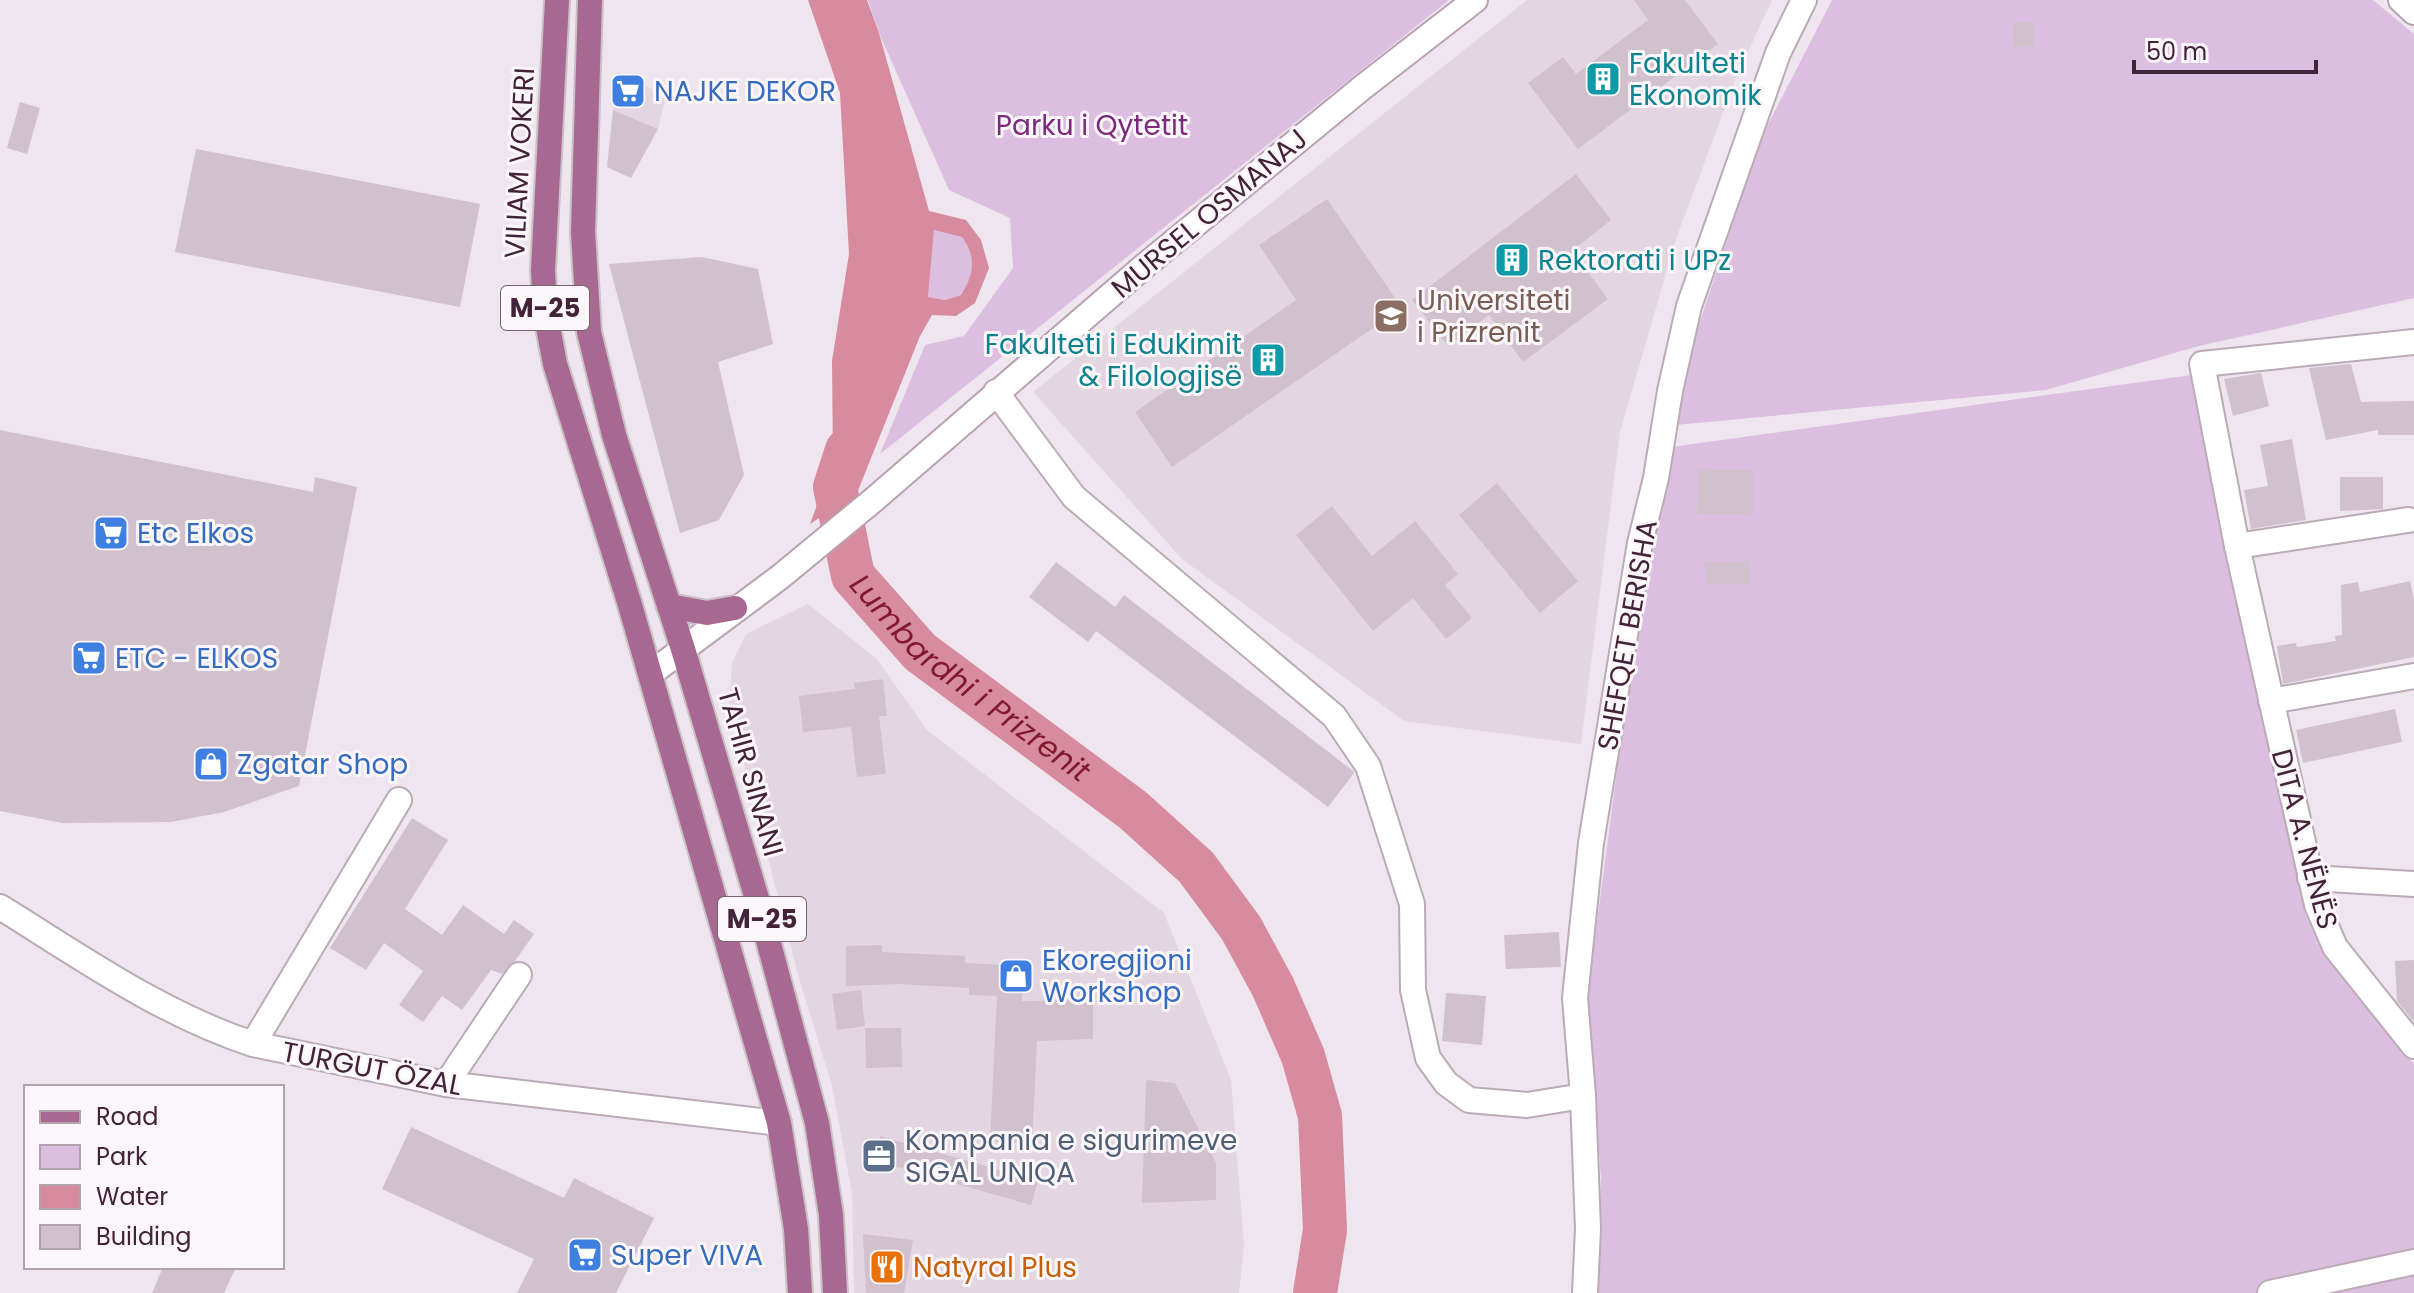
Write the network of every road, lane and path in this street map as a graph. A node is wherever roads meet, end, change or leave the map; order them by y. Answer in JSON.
{"nodes":[{"id":1,"x":557,"y":0,"type":"edge"},
{"id":2,"x":590,"y":0,"type":"edge"},
{"id":3,"x":1475,"y":0,"type":"edge"},
{"id":4,"x":1804,"y":0,"type":"edge"},
{"id":5,"x":2401,"y":0,"type":"edge"},
{"id":6,"x":2414,"y":12,"type":"edge"},
{"id":7,"x":2414,"y":342,"type":"edge"},
{"id":8,"x":996,"y":392,"type":"junction"},
{"id":9,"x":2408,"y":520,"type":"dead end"},
{"id":10,"x":2237,"y":546,"type":"junction"},
{"id":11,"x":669,"y":606,"type":"junction"},
{"id":12,"x":735,"y":608,"type":"junction"},
{"id":13,"x":683,"y":649,"type":"junction"},
{"id":14,"x":650,"y":674,"type":"junction"},
{"id":15,"x":2414,"y":676,"type":"edge"},
{"id":16,"x":2271,"y":701,"type":"junction"},
{"id":17,"x":399,"y":800,"type":"dead end"},
{"id":18,"x":2310,"y":878,"type":"junction"},
{"id":19,"x":2414,"y":884,"type":"edge"},
{"id":20,"x":0,"y":907,"type":"edge"},
{"id":21,"x":519,"y":975,"type":"dead end"},
{"id":22,"x":253,"y":1044,"type":"junction"},
{"id":23,"x":2414,"y":1046,"type":"edge"},
{"id":24,"x":446,"y":1084,"type":"junction"},
{"id":25,"x":1583,"y":1096,"type":"junction"},
{"id":26,"x":779,"y":1123,"type":"junction"},
{"id":27,"x":2414,"y":1262,"type":"edge"},
{"id":28,"x":800,"y":1293,"type":"edge"},
{"id":29,"x":835,"y":1293,"type":"edge"},
{"id":30,"x":1585,"y":1293,"type":"edge"},
{"id":31,"x":2270,"y":1293,"type":"edge"}],
"edges":[{"from":1,"to":14,"type":"main road","name":"VILIAM VOKERI","number":"M-25"},
{"from":2,"to":11,"type":"main road","name":"TAHIR SINANI","number":"M-25"},
{"from":3,"to":8,"type":"street","name":"MURSEL OSMANAJ"},
{"from":4,"to":25,"type":"street","name":"SHEFQET BERISHA"},
{"from":5,"to":6,"type":"street"},
{"from":7,"to":10,"type":"street","name":"DITA A. NËNËS"},
{"from":8,"to":12,"type":"street","name":"MURSEL OSMANAJ"},
{"from":8,"to":25,"type":"street"},
{"from":9,"to":10,"type":"street"},
{"from":10,"to":16,"type":"street","name":"DITA A. NËNËS"},
{"from":11,"to":12,"type":"main road"},
{"from":11,"to":13,"type":"main road","name":"TAHIR SINANI","number":"M-25"},
{"from":12,"to":13,"type":"street","name":"MURSEL OSMANAJ"},
{"from":13,"to":14,"type":"street","name":"MURSEL OSMANAJ"},
{"from":13,"to":29,"type":"main road","name":"TAHIR SINANI","number":"M-25"},
{"from":14,"to":26,"type":"main road","number":"M-25"},
{"from":15,"to":16,"type":"street"},
{"from":16,"to":18,"type":"street","name":"DITA A. NËNËS"},
{"from":17,"to":22,"type":"street"},
{"from":18,"to":19,"type":"street"},
{"from":18,"to":23,"type":"street","name":"DITA A. NËNËS"},
{"from":20,"to":22,"type":"street","name":"TURGUT ÖZAL"},
{"from":21,"to":24,"type":"street"},
{"from":22,"to":24,"type":"street","name":"TURGUT ÖZAL"},
{"from":24,"to":26,"type":"street","name":"TURGUT ÖZAL"},
{"from":25,"to":30,"type":"street","name":"SHEFQET BERISHA"},
{"from":26,"to":28,"type":"main road","number":"M-25"},
{"from":27,"to":31,"type":"street"}]}
